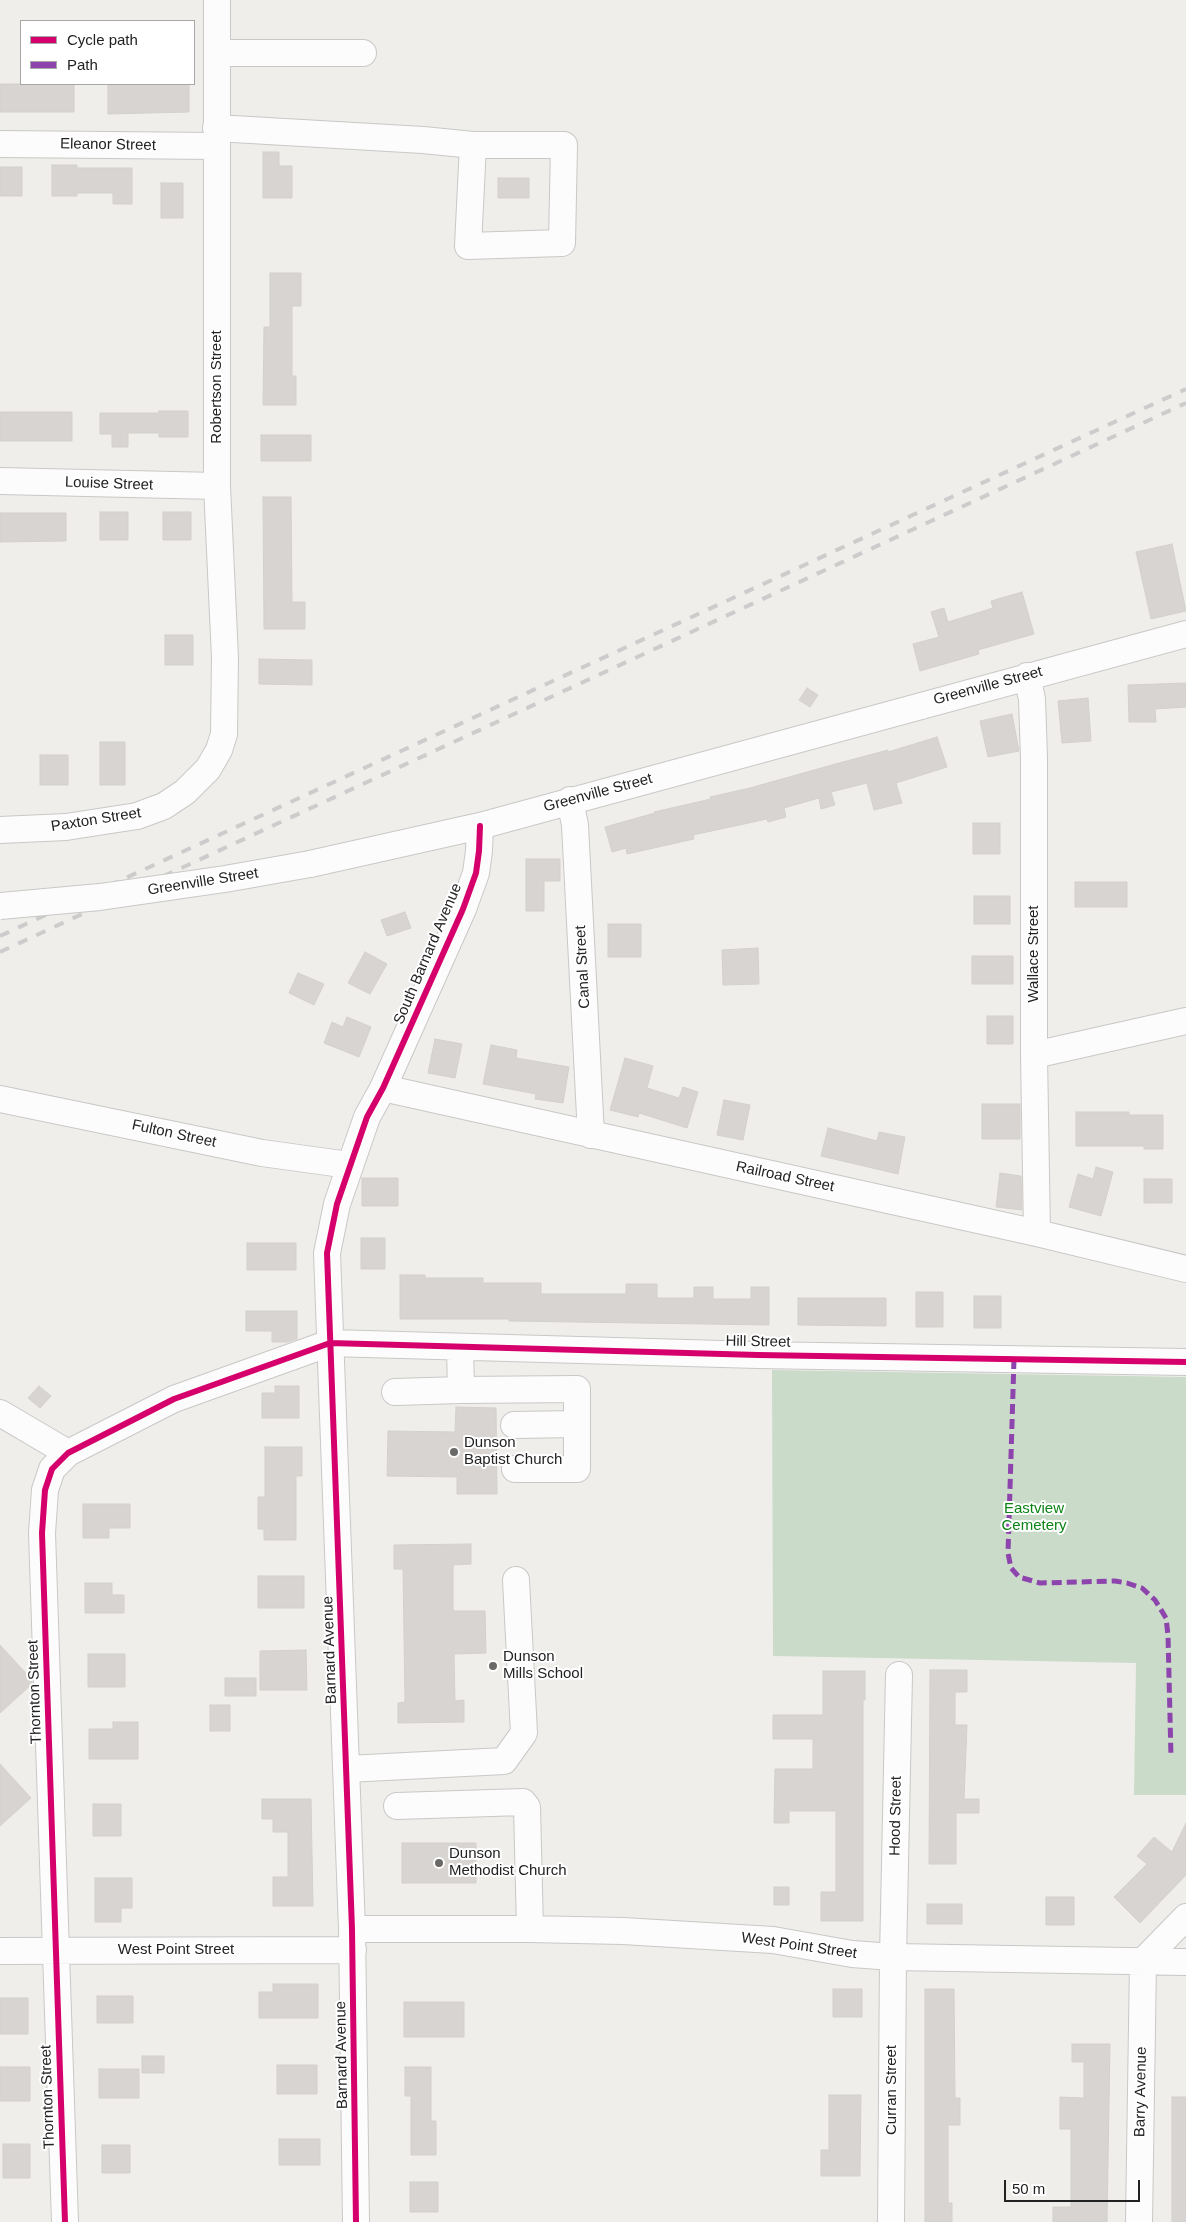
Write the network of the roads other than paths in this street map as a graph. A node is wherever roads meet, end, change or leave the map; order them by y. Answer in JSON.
{"nodes":[{"id":1,"x":217,"y":0,"type":"edge"},
{"id":2,"x":363,"y":52,"type":"dead end"},
{"id":3,"x":216,"y":53,"type":"junction"},
{"id":4,"x":216,"y":137,"type":"junction"},
{"id":5,"x":0,"y":144,"type":"edge"},
{"id":6,"x":473,"y":145,"type":"junction"},
{"id":7,"x":0,"y":481,"type":"edge"},
{"id":8,"x":217,"y":486,"type":"junction"},
{"id":9,"x":1186,"y":634,"type":"edge"},
{"id":10,"x":1027,"y":676,"type":"junction"},
{"id":11,"x":208,"y":769,"type":"joint"},
{"id":12,"x":570,"y":800,"type":"junction"},
{"id":13,"x":480,"y":826,"type":"junction"},
{"id":14,"x":0,"y":830,"type":"edge"},
{"id":15,"x":0,"y":906,"type":"edge"},
{"id":16,"x":1186,"y":1020,"type":"edge"},
{"id":17,"x":1034,"y":1055,"type":"junction"},
{"id":18,"x":383,"y":1088,"type":"junction"},
{"id":19,"x":0,"y":1099,"type":"edge"},
{"id":20,"x":591,"y":1135,"type":"junction"},
{"id":21,"x":349,"y":1165,"type":"junction"},
{"id":22,"x":1037,"y":1232,"type":"junction"},
{"id":23,"x":1186,"y":1269,"type":"edge"},
{"id":24,"x":330,"y":1343,"type":"junction"},
{"id":25,"x":460,"y":1347,"type":"junction"},
{"id":26,"x":1186,"y":1362,"type":"edge"},
{"id":27,"x":461,"y":1390,"type":"junction"},
{"id":28,"x":395,"y":1392,"type":"dead end"},
{"id":29,"x":0,"y":1413,"type":"edge"},
{"id":30,"x":577,"y":1424,"type":"junction"},
{"id":31,"x":514,"y":1425,"type":"dead end"},
{"id":32,"x":68,"y":1453,"type":"junction"},
{"id":33,"x":515,"y":1470,"type":"dead end"},
{"id":34,"x":516,"y":1580,"type":"dead end"},
{"id":35,"x":899,"y":1674,"type":"dead end"},
{"id":36,"x":347,"y":1769,"type":"junction"},
{"id":37,"x":397,"y":1806,"type":"dead end"},
{"id":38,"x":1186,"y":1917,"type":"edge"},
{"id":39,"x":530,"y":1929,"type":"junction"},
{"id":40,"x":353,"y":1940,"type":"junction"},
{"id":41,"x":56,"y":1950,"type":"junction"},
{"id":42,"x":0,"y":1951,"type":"edge"},
{"id":43,"x":893,"y":1957,"type":"junction"},
{"id":44,"x":1143,"y":1962,"type":"junction"},
{"id":45,"x":1186,"y":1962,"type":"edge"},
{"id":46,"x":65,"y":2222,"type":"edge"},
{"id":47,"x":356,"y":2222,"type":"edge"},
{"id":48,"x":891,"y":2222,"type":"edge"},
{"id":49,"x":1139,"y":2222,"type":"edge"}],
"edges":[{"from":1,"to":3,"type":"street","name":"Robertson Street"},
{"from":2,"to":3,"type":"street"},
{"from":3,"to":4,"type":"street","name":"Robertson Street"},
{"from":4,"to":5,"type":"street","name":"Eleanor Street"},
{"from":4,"to":6,"type":"street","name":"Eleanor Street"},
{"from":4,"to":8,"type":"street","name":"Robertson Street"},
{"from":6,"to":6,"type":"street","name":"Eleanor Street"},
{"from":7,"to":8,"type":"street","name":"Louise Street"},
{"from":8,"to":11,"type":"street","name":"Robertson Street"},
{"from":9,"to":10,"type":"street","name":"Greenville Street"},
{"from":10,"to":12,"type":"street","name":"Greenville Street"},
{"from":10,"to":17,"type":"street","name":"Wallace Street"},
{"from":11,"to":14,"type":"street","name":"Paxton Street"},
{"from":12,"to":13,"type":"street","name":"Greenville Street"},
{"from":12,"to":20,"type":"street","name":"Canal Street"},
{"from":13,"to":15,"type":"street","name":"Greenville Street","bridge":true},
{"from":13,"to":18,"type":"street","name":"South Barnard Avenue"},
{"from":16,"to":17,"type":"street"},
{"from":17,"to":22,"type":"street","name":"Wallace Street"},
{"from":18,"to":20,"type":"street","name":"Railroad Street"},
{"from":18,"to":21,"type":"street","name":"Barnard Avenue"},
{"from":19,"to":21,"type":"street","name":"Fulton Street"},
{"from":20,"to":22,"type":"street","name":"Railroad Street"},
{"from":21,"to":24,"type":"street","name":"Barnard Avenue"},
{"from":22,"to":23,"type":"street","name":"Railroad Street"},
{"from":24,"to":25,"type":"street","name":"Hill Street"},
{"from":24,"to":32,"type":"street","name":"Thornton Street"},
{"from":24,"to":36,"type":"street","name":"Barnard Avenue"},
{"from":25,"to":26,"type":"street","name":"Hill Street"},
{"from":25,"to":27,"type":"street"},
{"from":27,"to":28,"type":"street"},
{"from":27,"to":30,"type":"street"},
{"from":29,"to":32,"type":"street"},
{"from":30,"to":31,"type":"street"},
{"from":30,"to":33,"type":"street"},
{"from":32,"to":41,"type":"street","name":"Thornton Street"},
{"from":34,"to":36,"type":"street"},
{"from":35,"to":43,"type":"street","name":"Hood Street"},
{"from":36,"to":40,"type":"street","name":"Barnard Avenue"},
{"from":37,"to":39,"type":"street"},
{"from":38,"to":44,"type":"street"},
{"from":39,"to":40,"type":"street","name":"West Point Street"},
{"from":39,"to":43,"type":"street","name":"West Point Street"},
{"from":40,"to":41,"type":"street","name":"West Point Street"},
{"from":40,"to":47,"type":"street","name":"Barnard Avenue"},
{"from":41,"to":42,"type":"street","name":"West Point Street"},
{"from":41,"to":46,"type":"street","name":"Thornton Street"},
{"from":43,"to":44,"type":"street","name":"West Point Street"},
{"from":43,"to":48,"type":"street","name":"Curran Street"},
{"from":44,"to":45,"type":"street","name":"West Point Street"},
{"from":44,"to":49,"type":"street","name":"Barry Avenue"}]}
